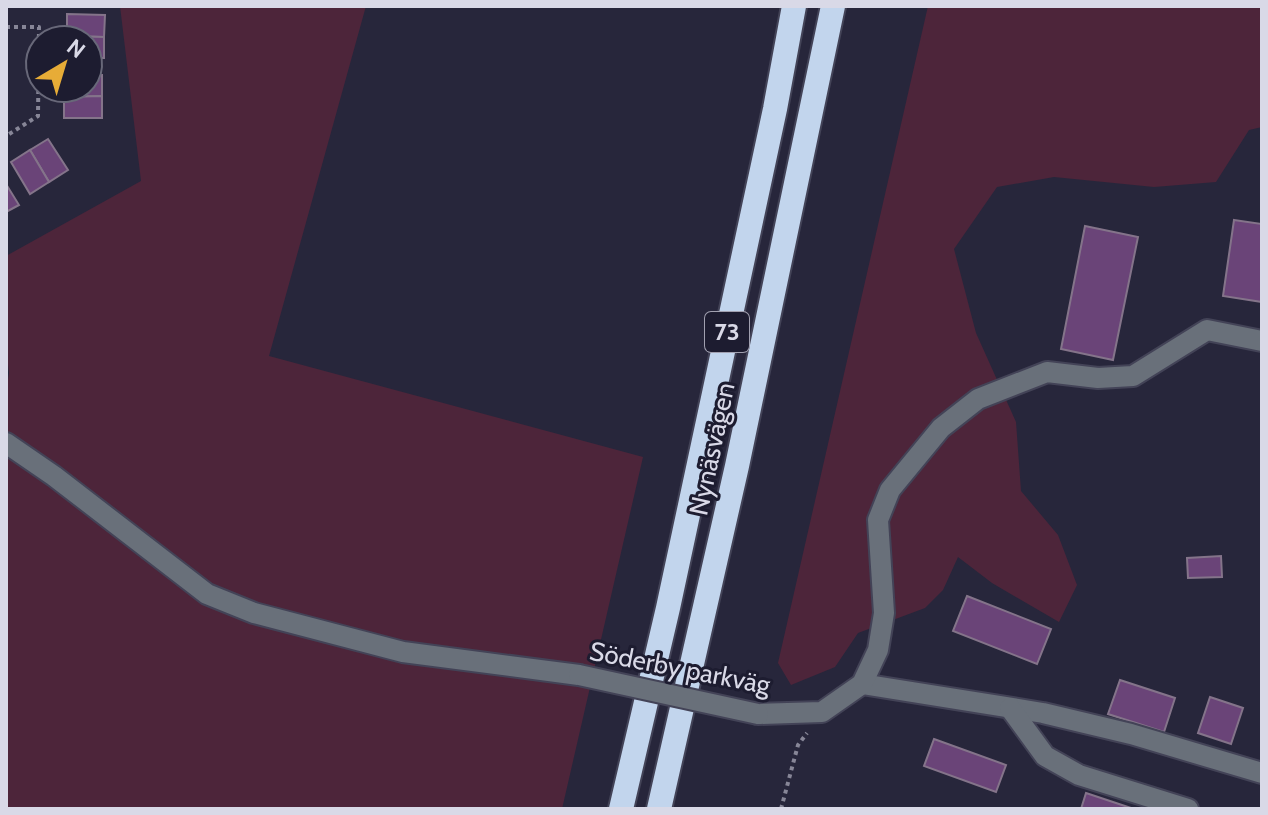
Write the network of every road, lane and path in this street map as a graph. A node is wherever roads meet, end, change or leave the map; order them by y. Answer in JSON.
{"nodes":[{"id":1,"x":794,"y":6,"type":"edge"},
{"id":2,"x":833,"y":6,"type":"edge"},
{"id":3,"x":6,"y":27,"type":"edge"},
{"id":4,"x":6,"y":136,"type":"edge"},
{"id":5,"x":1262,"y":341,"type":"edge"},
{"id":6,"x":6,"y":443,"type":"edge"},
{"id":7,"x":862,"y":684,"type":"junction"},
{"id":8,"x":1010,"y":708,"type":"junction"},
{"id":9,"x":822,"y":712,"type":"junction"},
{"id":10,"x":1262,"y":773,"type":"edge"},
{"id":11,"x":621,"y":809,"type":"edge"},
{"id":12,"x":659,"y":809,"type":"edge"},
{"id":13,"x":781,"y":809,"type":"edge"},
{"id":14,"x":1188,"y":809,"type":"edge"}],
"edges":[{"from":1,"to":11,"type":"highway","name":"Nynäsvägen","number":"73"},
{"from":2,"to":12,"type":"highway","name":"Nynäsvägen","number":"73"},
{"from":3,"to":4,"type":"path"},
{"from":5,"to":7,"type":"street"},
{"from":6,"to":9,"type":"street","name":"Söderby parkväg","bridge":true},
{"from":7,"to":8,"type":"street"},
{"from":7,"to":9,"type":"street"},
{"from":8,"to":10,"type":"street"},
{"from":8,"to":14,"type":"street"},
{"from":9,"to":13,"type":"path"}]}
